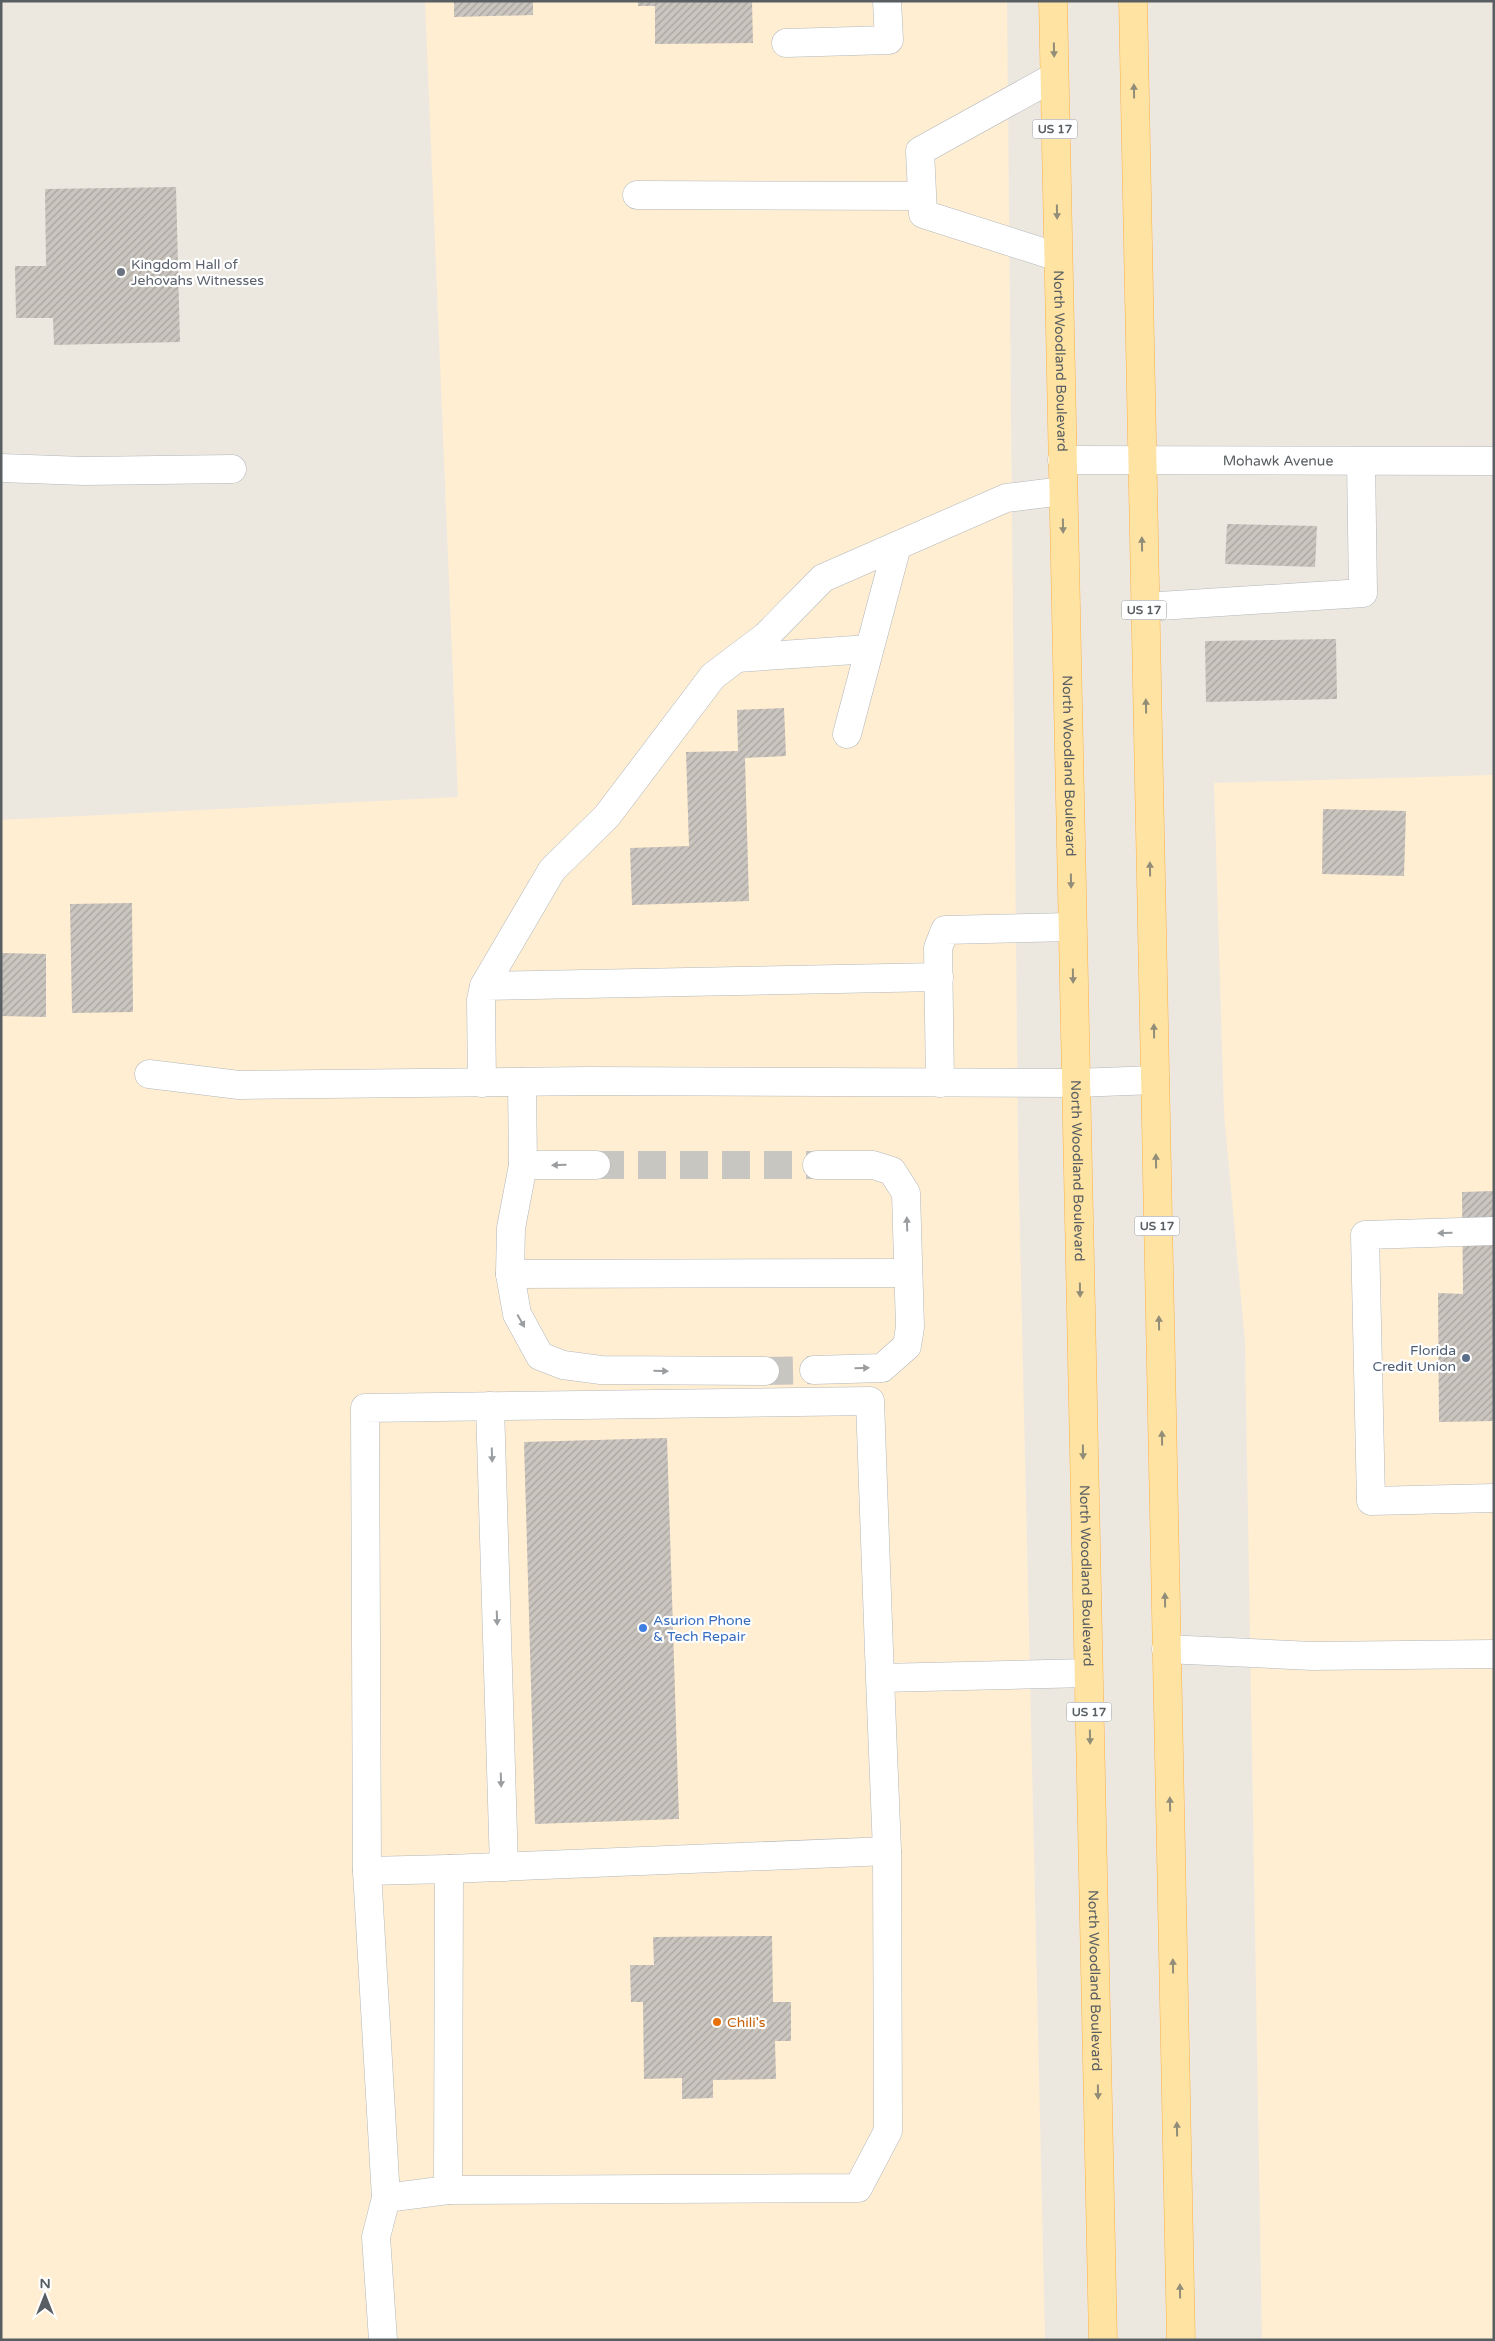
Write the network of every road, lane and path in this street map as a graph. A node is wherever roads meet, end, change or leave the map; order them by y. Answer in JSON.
{"nodes":[{"id":1,"x":887,"y":1,"type":"edge"},
{"id":2,"x":1053,"y":1,"type":"edge"},
{"id":3,"x":1133,"y":1,"type":"edge"},
{"id":4,"x":786,"y":43,"type":"dead end"},
{"id":5,"x":1054,"y":77,"type":"junction"},
{"id":6,"x":637,"y":195,"type":"dead end"},
{"id":7,"x":922,"y":196,"type":"junction"},
{"id":8,"x":1058,"y":257,"type":"junction"},
{"id":9,"x":1062,"y":460,"type":"junction"},
{"id":10,"x":1141,"y":460,"type":"junction"},
{"id":11,"x":1360,"y":461,"type":"junction"},
{"id":12,"x":1494,"y":461,"type":"edge"},
{"id":13,"x":1,"y":468,"type":"edge"},
{"id":14,"x":232,"y":469,"type":"dead end"},
{"id":15,"x":1063,"y":491,"type":"junction"},
{"id":16,"x":897,"y":546,"type":"junction"},
{"id":17,"x":1144,"y":607,"type":"junction"},
{"id":18,"x":869,"y":649,"type":"junction"},
{"id":19,"x":737,"y":658,"type":"junction"},
{"id":20,"x":847,"y":734,"type":"dead end"},
{"id":21,"x":1072,"y":928,"type":"junction"},
{"id":22,"x":938,"y":977,"type":"junction"},
{"id":23,"x":484,"y":986,"type":"junction"},
{"id":24,"x":149,"y":1074,"type":"dead end"},
{"id":25,"x":1155,"y":1080,"type":"junction"},
{"id":26,"x":522,"y":1082,"type":"junction"},
{"id":27,"x":482,"y":1083,"type":"junction"},
{"id":28,"x":940,"y":1083,"type":"junction"},
{"id":29,"x":1075,"y":1083,"type":"junction"},
{"id":30,"x":596,"y":1164,"type":"tunnel mouth"},
{"id":31,"x":817,"y":1164,"type":"tunnel mouth"},
{"id":32,"x":523,"y":1165,"type":"junction"},
{"id":33,"x":1494,"y":1232,"type":"edge"},
{"id":34,"x":908,"y":1273,"type":"junction"},
{"id":35,"x":510,"y":1274,"type":"junction"},
{"id":36,"x":814,"y":1370,"type":"tunnel mouth"},
{"id":37,"x":765,"y":1371,"type":"tunnel mouth"},
{"id":38,"x":490,"y":1406,"type":"junction"},
{"id":39,"x":1494,"y":1498,"type":"edge"},
{"id":40,"x":1166,"y":1649,"type":"junction"},
{"id":41,"x":1494,"y":1654,"type":"edge"},
{"id":42,"x":1088,"y":1672,"type":"junction"},
{"id":43,"x":880,"y":1678,"type":"junction"},
{"id":44,"x":887,"y":1851,"type":"junction"},
{"id":45,"x":504,"y":1867,"type":"junction"},
{"id":46,"x":449,"y":1869,"type":"junction"},
{"id":47,"x":367,"y":1872,"type":"junction"},
{"id":48,"x":448,"y":2190,"type":"junction"},
{"id":49,"x":386,"y":2198,"type":"junction"},
{"id":50,"x":383,"y":2340,"type":"edge"},
{"id":51,"x":1103,"y":2340,"type":"edge"},
{"id":52,"x":1181,"y":2340,"type":"edge"}],
"edges":[{"from":1,"to":4,"type":"street"},
{"from":2,"to":5,"type":"main road","name":"North Woodland Boulevard","number":"US 17","one_way":true},
{"from":10,"to":3,"type":"main road","number":"US 17","one_way":true},
{"from":5,"to":7,"type":"street"},
{"from":5,"to":8,"type":"main road","name":"North Woodland Boulevard","number":"US 17","one_way":true},
{"from":6,"to":7,"type":"street"},
{"from":7,"to":8,"type":"street"},
{"from":8,"to":9,"type":"main road","name":"North Woodland Boulevard","number":"US 17"},
{"from":9,"to":10,"type":"street","name":"Mohawk Avenue"},
{"from":9,"to":15,"type":"main road","name":"North Woodland Boulevard","number":"US 17"},
{"from":10,"to":11,"type":"street","name":"Mohawk Avenue"},
{"from":17,"to":10,"type":"main road","number":"US 17","one_way":true},
{"from":11,"to":12,"type":"street","name":"Mohawk Avenue"},
{"from":11,"to":17,"type":"street"},
{"from":13,"to":14,"type":"street"},
{"from":15,"to":16,"type":"street"},
{"from":15,"to":21,"type":"main road","name":"North Woodland Boulevard","number":"US 17","one_way":true},
{"from":16,"to":18,"type":"street"},
{"from":16,"to":19,"type":"street"},
{"from":25,"to":17,"type":"main road","number":"US 17","one_way":true},
{"from":18,"to":19,"type":"street"},
{"from":18,"to":20,"type":"street"},
{"from":19,"to":23,"type":"street"},
{"from":21,"to":22,"type":"street"},
{"from":21,"to":29,"type":"main road","name":"North Woodland Boulevard","number":"US 17","one_way":true},
{"from":22,"to":23,"type":"street"},
{"from":22,"to":28,"type":"street"},
{"from":23,"to":27,"type":"street"},
{"from":24,"to":27,"type":"street"},
{"from":25,"to":29,"type":"street"},
{"from":40,"to":25,"type":"main road","number":"US 17","one_way":true},
{"from":26,"to":27,"type":"street"},
{"from":26,"to":28,"type":"street"},
{"from":26,"to":32,"type":"street"},
{"from":28,"to":29,"type":"street"},
{"from":29,"to":42,"type":"main road","name":"North Woodland Boulevard","number":"US 17","one_way":true},
{"from":30,"to":32,"type":"street","one_way":true},
{"from":34,"to":31,"type":"street","one_way":true},
{"from":32,"to":35,"type":"street"},
{"from":33,"to":39,"type":"street","one_way":true},
{"from":34,"to":35,"type":"street"},
{"from":36,"to":34,"type":"street","one_way":true},
{"from":35,"to":37,"type":"street","one_way":true},
{"from":38,"to":43,"type":"street"},
{"from":38,"to":45,"type":"street","one_way":true},
{"from":38,"to":47,"type":"street"},
{"from":40,"to":41,"type":"street"},
{"from":52,"to":40,"type":"main road","number":"US 17","one_way":true},
{"from":42,"to":43,"type":"street"},
{"from":42,"to":51,"type":"main road","name":"North Woodland Boulevard","number":"US 17","one_way":true},
{"from":43,"to":44,"type":"street"},
{"from":44,"to":45,"type":"street"},
{"from":44,"to":48,"type":"street"},
{"from":45,"to":46,"type":"street"},
{"from":46,"to":47,"type":"street"},
{"from":46,"to":48,"type":"street"},
{"from":47,"to":49,"type":"street"},
{"from":48,"to":49,"type":"street"},
{"from":49,"to":50,"type":"street"}]}
